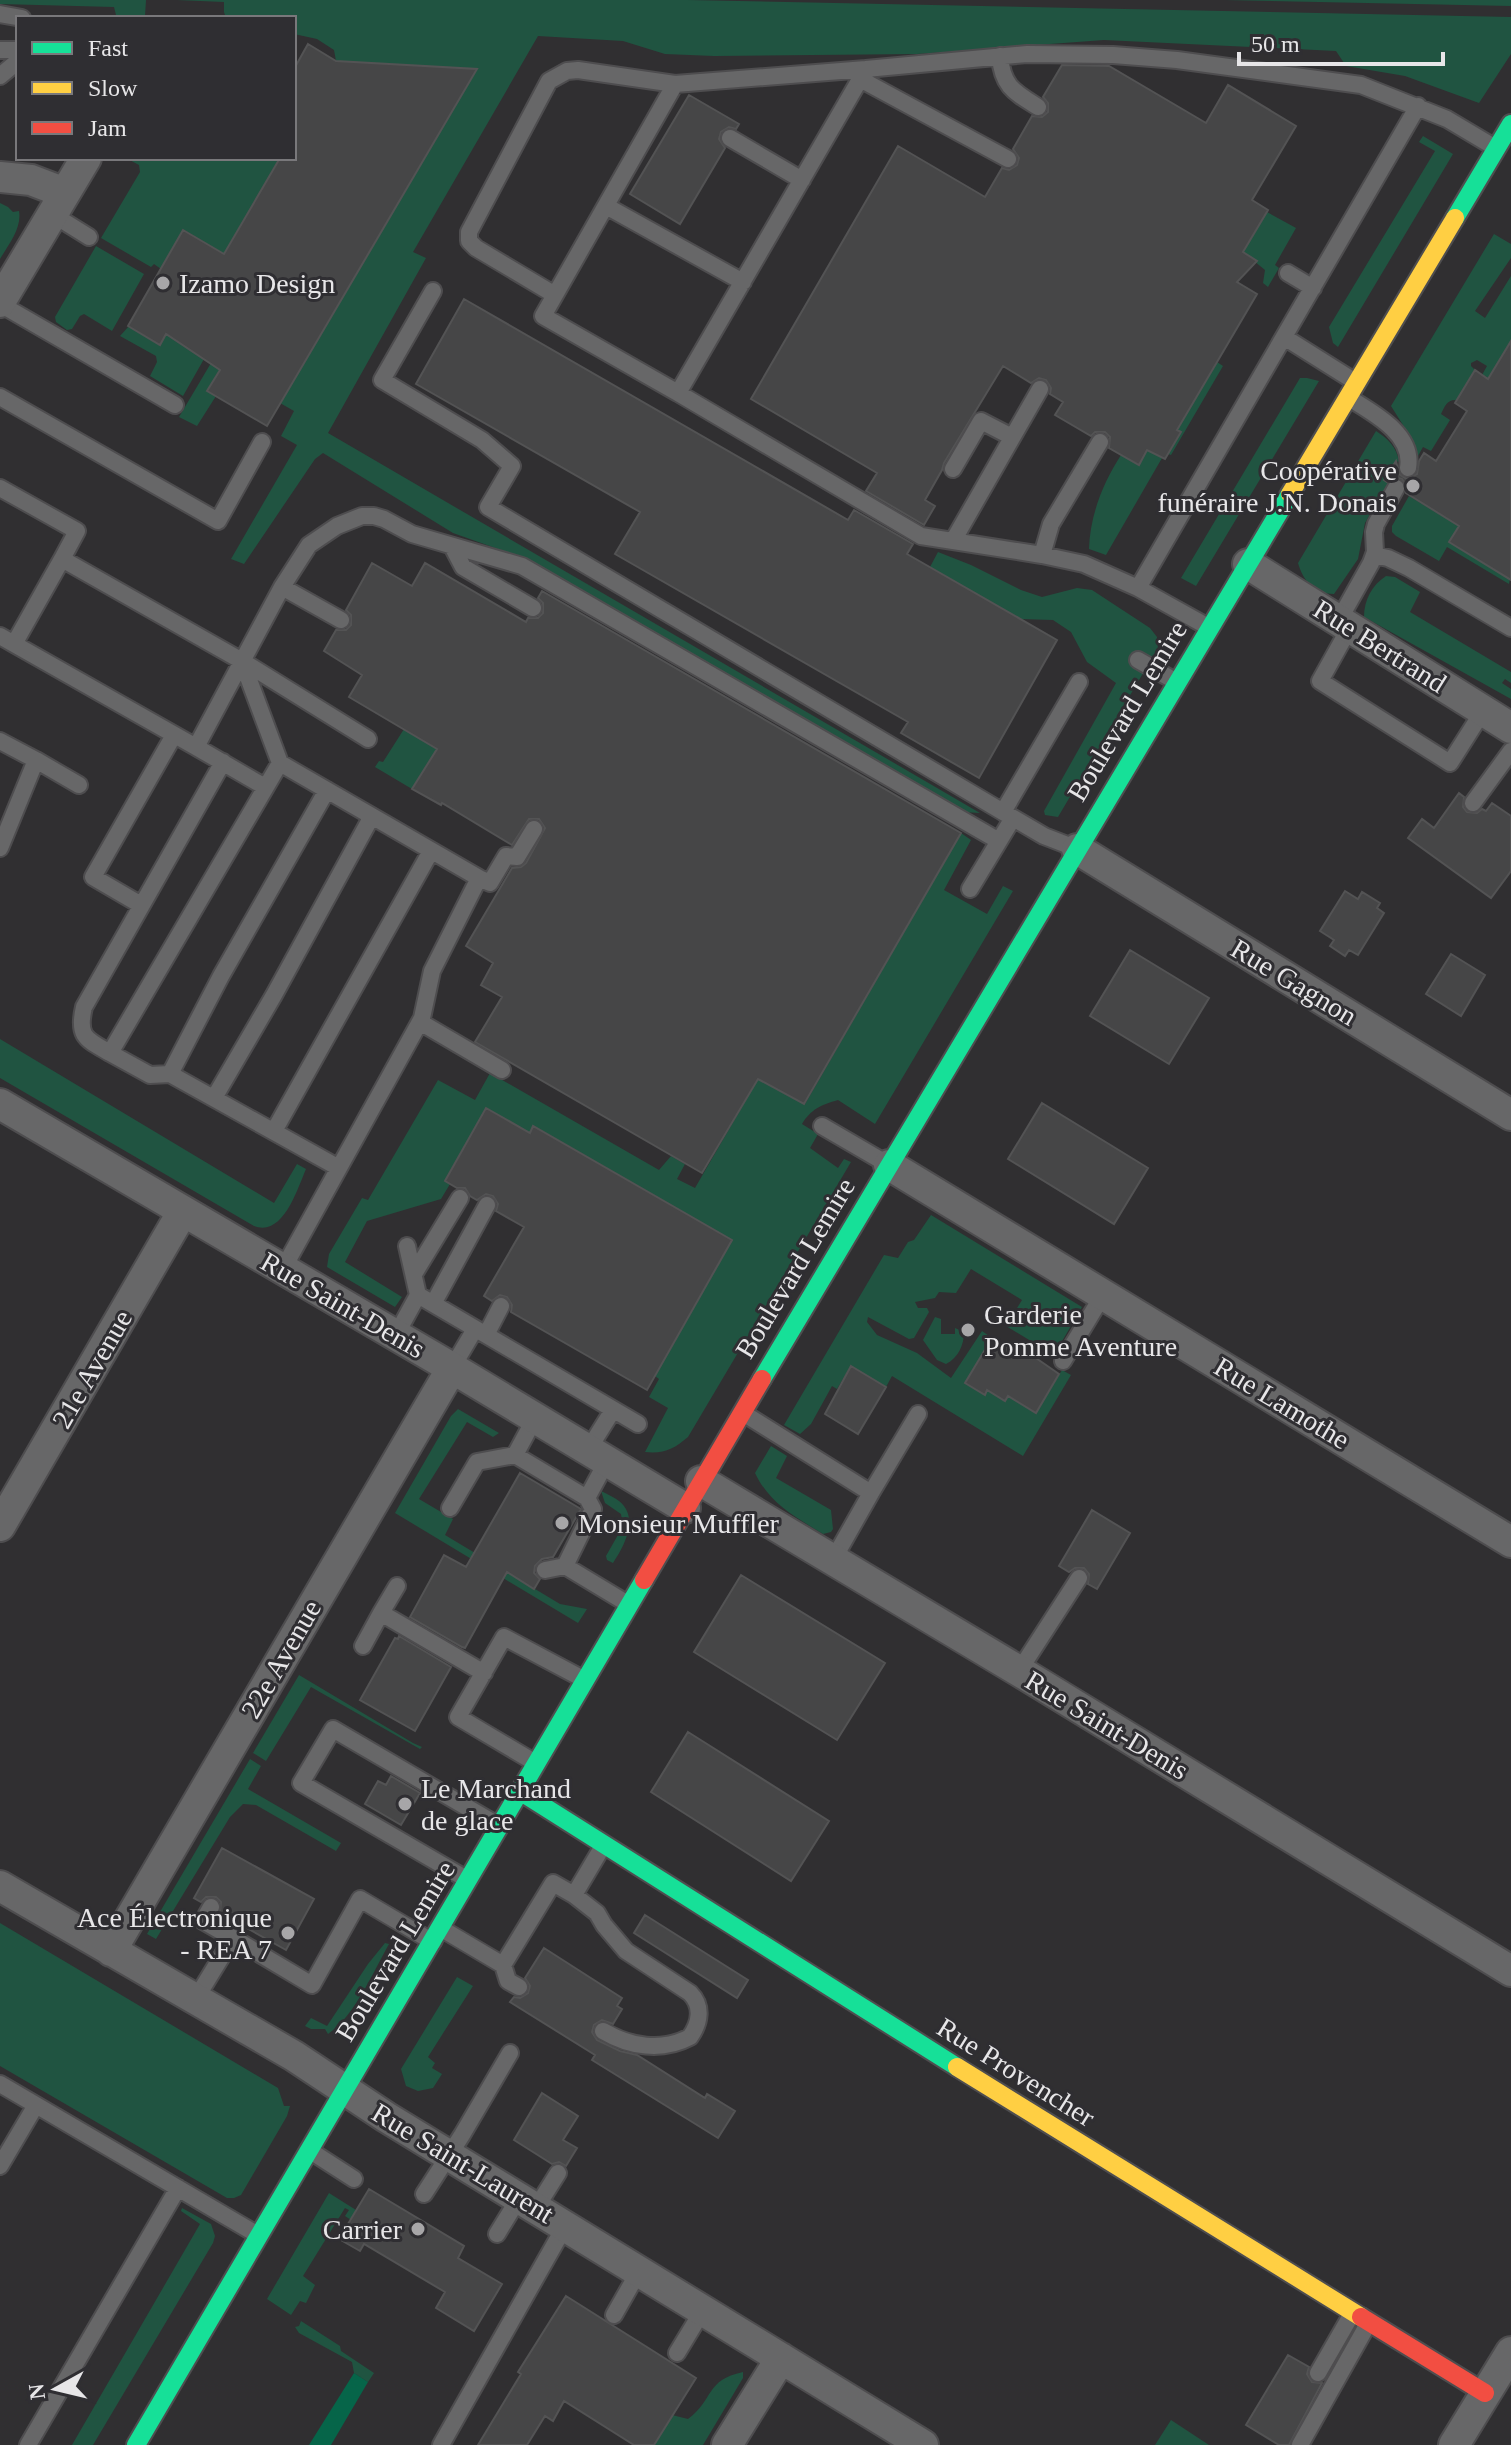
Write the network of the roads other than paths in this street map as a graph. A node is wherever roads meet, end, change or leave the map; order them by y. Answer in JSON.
{"nodes":[{"id":1,"x":1000,"y":56,"type":"junction"},
{"id":2,"x":16,"y":63,"type":"edge"},
{"id":3,"x":863,"y":74,"type":"junction"},
{"id":4,"x":0,"y":76,"type":"edge"},
{"id":5,"x":675,"y":84,"type":"junction"},
{"id":6,"x":1418,"y":106,"type":"junction"},
{"id":7,"x":1038,"y":107,"type":"dead end"},
{"id":8,"x":1511,"y":124,"type":"edge"},
{"id":9,"x":730,"y":138,"type":"dead end"},
{"id":10,"x":1504,"y":150,"type":"edge"},
{"id":11,"x":1008,"y":159,"type":"dead end"},
{"id":12,"x":85,"y":160,"type":"edge"},
{"id":13,"x":0,"y":177,"type":"edge"},
{"id":14,"x":802,"y":180,"type":"junction"},
{"id":15,"x":58,"y":203,"type":"junction"},
{"id":16,"x":606,"y":206,"type":"junction"},
{"id":17,"x":89,"y":237,"type":"dead end"},
{"id":18,"x":1288,"y":273,"type":"dead end"},
{"id":19,"x":743,"y":282,"type":"junction"},
{"id":20,"x":1313,"y":288,"type":"junction"},
{"id":21,"x":433,"y":291,"type":"dead end"},
{"id":22,"x":555,"y":295,"type":"junction"},
{"id":23,"x":0,"y":303,"type":"edge"},
{"id":24,"x":1284,"y":337,"type":"junction"},
{"id":25,"x":1040,"y":389,"type":"dead end"},
{"id":26,"x":1352,"y":390,"type":"junction"},
{"id":27,"x":678,"y":393,"type":"junction"},
{"id":28,"x":0,"y":397,"type":"edge"},
{"id":29,"x":175,"y":405,"type":"dead end"},
{"id":30,"x":1012,"y":437,"type":"junction"},
{"id":31,"x":262,"y":442,"type":"dead end"},
{"id":32,"x":1100,"y":442,"type":"dead end"},
{"id":33,"x":1408,"y":468,"type":"dead end"},
{"id":34,"x":953,"y":469,"type":"dead end"},
{"id":35,"x":0,"y":488,"type":"edge"},
{"id":36,"x":1396,"y":488,"type":"dead end"},
{"id":37,"x":953,"y":541,"type":"junction"},
{"id":38,"x":452,"y":546,"type":"junction"},
{"id":39,"x":1042,"y":555,"type":"junction"},
{"id":40,"x":1374,"y":555,"type":"junction"},
{"id":41,"x":62,"y":559,"type":"junction"},
{"id":42,"x":1248,"y":564,"type":"junction"},
{"id":43,"x":282,"y":587,"type":"junction"},
{"id":44,"x":1138,"y":588,"type":"junction"},
{"id":45,"x":533,"y":608,"type":"dead end"},
{"id":46,"x":341,"y":620,"type":"dead end"},
{"id":47,"x":1344,"y":624,"type":"junction"},
{"id":48,"x":1210,"y":628,"type":"junction"},
{"id":49,"x":1511,"y":628,"type":"edge"},
{"id":50,"x":7,"y":640,"type":"edge"},
{"id":51,"x":1138,"y":660,"type":"dead end"},
{"id":52,"x":242,"y":661,"type":"junction"},
{"id":53,"x":1079,"y":682,"type":"dead end"},
{"id":54,"x":1177,"y":682,"type":"junction"},
{"id":55,"x":1483,"y":711,"type":"junction"},
{"id":56,"x":1511,"y":728,"type":"edge"},
{"id":57,"x":174,"y":735,"type":"junction"},
{"id":58,"x":368,"y":739,"type":"dead end"},
{"id":59,"x":0,"y":741,"type":"edge"},
{"id":60,"x":196,"y":747,"type":"junction"},
{"id":61,"x":1511,"y":751,"type":"edge"},
{"id":62,"x":36,"y":760,"type":"junction"},
{"id":63,"x":223,"y":762,"type":"junction"},
{"id":64,"x":280,"y":763,"type":"junction"},
{"id":65,"x":79,"y":785,"type":"dead end"},
{"id":66,"x":265,"y":787,"type":"junction"},
{"id":67,"x":327,"y":790,"type":"junction"},
{"id":68,"x":1473,"y":803,"type":"dead end"},
{"id":69,"x":1008,"y":815,"type":"junction"},
{"id":70,"x":372,"y":816,"type":"junction"},
{"id":71,"x":534,"y":829,"type":"dead end"},
{"id":72,"x":999,"y":841,"type":"junction"},
{"id":73,"x":0,"y":848,"type":"edge"},
{"id":74,"x":1077,"y":849,"type":"junction"},
{"id":75,"x":431,"y":851,"type":"junction"},
{"id":76,"x":479,"y":878,"type":"junction"},
{"id":77,"x":970,"y":889,"type":"dead end"},
{"id":78,"x":141,"y":905,"type":"junction"},
{"id":79,"x":420,"y":1022,"type":"junction"},
{"id":80,"x":110,"y":1053,"type":"junction"},
{"id":81,"x":502,"y":1070,"type":"dead end"},
{"id":82,"x":170,"y":1074,"type":"junction"},
{"id":83,"x":214,"y":1098,"type":"junction"},
{"id":84,"x":0,"y":1104,"type":"edge"},
{"id":85,"x":1511,"y":1115,"type":"edge"},
{"id":86,"x":822,"y":1126,"type":"dead end"},
{"id":87,"x":274,"y":1131,"type":"junction"},
{"id":88,"x":889,"y":1165,"type":"junction"},
{"id":89,"x":339,"y":1168,"type":"junction"},
{"id":90,"x":460,"y":1198,"type":"dead end"},
{"id":91,"x":487,"y":1205,"type":"dead end"},
{"id":92,"x":183,"y":1211,"type":"junction"},
{"id":93,"x":407,"y":1246,"type":"dead end"},
{"id":94,"x":283,"y":1269,"type":"junction"},
{"id":95,"x":414,"y":1274,"type":"junction"},
{"id":96,"x":1103,"y":1295,"type":"junction"},
{"id":97,"x":426,"y":1300,"type":"junction"},
{"id":98,"x":501,"y":1306,"type":"dead end"},
{"id":99,"x":480,"y":1332,"type":"junction"},
{"id":100,"x":396,"y":1335,"type":"junction"},
{"id":101,"x":1063,"y":1361,"type":"dead end"},
{"id":102,"x":452,"y":1368,"type":"junction"},
{"id":103,"x":613,"y":1410,"type":"junction"},
{"id":104,"x":742,"y":1412,"type":"junction"},
{"id":105,"x":918,"y":1414,"type":"dead end"},
{"id":106,"x":535,"y":1418,"type":"junction"},
{"id":107,"x":638,"y":1424,"type":"dead end"},
{"id":108,"x":515,"y":1455,"type":"junction"},
{"id":109,"x":598,"y":1456,"type":"junction"},
{"id":110,"x":701,"y":1481,"type":"junction"},
{"id":111,"x":871,"y":1493,"type":"junction"},
{"id":112,"x":587,"y":1498,"type":"junction"},
{"id":113,"x":450,"y":1508,"type":"dead end"},
{"id":114,"x":685,"y":1508,"type":"junction"},
{"id":115,"x":0,"y":1526,"type":"edge"},
{"id":116,"x":1511,"y":1542,"type":"edge"},
{"id":117,"x":833,"y":1560,"type":"junction"},
{"id":118,"x":565,"y":1566,"type":"junction"},
{"id":119,"x":545,"y":1570,"type":"dead end"},
{"id":120,"x":1079,"y":1578,"type":"dead end"},
{"id":121,"x":397,"y":1586,"type":"dead end"},
{"id":122,"x":630,"y":1605,"type":"junction"},
{"id":123,"x":381,"y":1613,"type":"junction"},
{"id":124,"x":363,"y":1646,"type":"dead end"},
{"id":125,"x":1019,"y":1671,"type":"junction"},
{"id":126,"x":484,"y":1673,"type":"junction"},
{"id":127,"x":587,"y":1681,"type":"junction"},
{"id":128,"x":538,"y":1764,"type":"junction"},
{"id":129,"x":521,"y":1792,"type":"junction"},
{"id":130,"x":500,"y":1827,"type":"junction"},
{"id":131,"x":604,"y":1844,"type":"junction"},
{"id":132,"x":469,"y":1880,"type":"junction"},
{"id":133,"x":0,"y":1886,"type":"edge"},
{"id":134,"x":574,"y":1895,"type":"junction"},
{"id":135,"x":211,"y":1907,"type":"dead end"},
{"id":136,"x":437,"y":1935,"type":"junction"},
{"id":137,"x":233,"y":1938,"type":"junction"},
{"id":138,"x":111,"y":1951,"type":"junction"},
{"id":139,"x":503,"y":1965,"type":"junction"},
{"id":140,"x":1511,"y":1971,"type":"edge"},
{"id":141,"x":519,"y":1987,"type":"dead end"},
{"id":142,"x":195,"y":2000,"type":"junction"},
{"id":143,"x":603,"y":2031,"type":"dead end"},
{"id":144,"x":510,"y":2053,"type":"dead end"},
{"id":145,"x":0,"y":2084,"type":"edge"},
{"id":146,"x":345,"y":2090,"type":"junction"},
{"id":147,"x":36,"y":2105,"type":"junction"},
{"id":148,"x":310,"y":2150,"type":"junction"},
{"id":149,"x":449,"y":2155,"type":"junction"},
{"id":150,"x":0,"y":2166,"type":"edge"},
{"id":151,"x":558,"y":2173,"type":"dead end"},
{"id":152,"x":354,"y":2179,"type":"dead end"},
{"id":153,"x":178,"y":2188,"type":"junction"},
{"id":154,"x":424,"y":2194,"type":"dead end"},
{"id":155,"x":528,"y":2203,"type":"junction"},
{"id":156,"x":565,"y":2226,"type":"junction"},
{"id":157,"x":497,"y":2234,"type":"dead end"},
{"id":158,"x":259,"y":2236,"type":"junction"},
{"id":159,"x":639,"y":2271,"type":"junction"},
{"id":160,"x":703,"y":2310,"type":"junction"},
{"id":161,"x":614,"y":2315,"type":"dead end"},
{"id":162,"x":1361,"y":2317,"type":"junction"},
{"id":163,"x":1334,"y":2344,"type":"junction"},
{"id":164,"x":1511,"y":2352,"type":"edge"},
{"id":165,"x":677,"y":2353,"type":"dead end"},
{"id":166,"x":1350,"y":2354,"type":"junction"},
{"id":167,"x":781,"y":2358,"type":"junction"},
{"id":168,"x":1318,"y":2373,"type":"dead end"},
{"id":169,"x":1485,"y":2393,"type":"junction"},
{"id":170,"x":28,"y":2445,"type":"edge"},
{"id":171,"x":136,"y":2445,"type":"edge"},
{"id":172,"x":441,"y":2445,"type":"edge"},
{"id":173,"x":727,"y":2445,"type":"edge"},
{"id":174,"x":923,"y":2445,"type":"edge"},
{"id":175,"x":1300,"y":2445,"type":"edge"},
{"id":176,"x":1454,"y":2445,"type":"edge"}],
"edges":[{"from":1,"to":3,"type":"lane"},
{"from":1,"to":6,"type":"lane"},
{"from":1,"to":7,"type":"lane"},
{"from":2,"to":4,"type":"lane"},
{"from":3,"to":5,"type":"lane"},
{"from":3,"to":11,"type":"lane"},
{"from":3,"to":14,"type":"lane"},
{"from":5,"to":16,"type":"lane"},
{"from":5,"to":22,"type":"lane"},
{"from":6,"to":10,"type":"lane"},
{"from":6,"to":20,"type":"lane"},
{"from":8,"to":10,"type":"main road","name":"Boulevard Lemire"},
{"from":9,"to":14,"type":"lane"},
{"from":10,"to":26,"type":"main road","name":"Boulevard Lemire"},
{"from":12,"to":15,"type":"street"},
{"from":13,"to":15,"type":"street"},
{"from":14,"to":19,"type":"lane"},
{"from":15,"to":17,"type":"lane"},
{"from":15,"to":23,"type":"street"},
{"from":16,"to":19,"type":"lane"},
{"from":16,"to":22,"type":"lane"},
{"from":18,"to":20,"type":"lane"},
{"from":19,"to":27,"type":"lane"},
{"from":20,"to":24,"type":"lane"},
{"from":21,"to":69,"type":"lane"},
{"from":22,"to":27,"type":"lane"},
{"from":23,"to":29,"type":"lane"},
{"from":24,"to":26,"type":"lane"},
{"from":24,"to":44,"type":"lane"},
{"from":25,"to":30,"type":"lane"},
{"from":26,"to":33,"type":"lane"},
{"from":26,"to":42,"type":"main road","name":"Boulevard Lemire"},
{"from":27,"to":37,"type":"lane"},
{"from":28,"to":31,"type":"lane"},
{"from":30,"to":34,"type":"lane"},
{"from":30,"to":37,"type":"lane"},
{"from":32,"to":39,"type":"lane"},
{"from":35,"to":41,"type":"lane"},
{"from":36,"to":40,"type":"lane"},
{"from":37,"to":39,"type":"lane"},
{"from":38,"to":43,"type":"lane"},
{"from":38,"to":45,"type":"lane"},
{"from":38,"to":72,"type":"lane"},
{"from":39,"to":44,"type":"lane"},
{"from":40,"to":47,"type":"lane"},
{"from":40,"to":49,"type":"lane"},
{"from":41,"to":50,"type":"lane"},
{"from":41,"to":52,"type":"lane"},
{"from":42,"to":47,"type":"street","name":"Rue Bertrand"},
{"from":42,"to":48,"type":"main road","name":"Boulevard Lemire"},
{"from":43,"to":46,"type":"lane"},
{"from":43,"to":52,"type":"lane"},
{"from":44,"to":48,"type":"lane"},
{"from":47,"to":55,"type":"street","name":"Rue Bertrand"},
{"from":47,"to":55,"type":"lane"},
{"from":48,"to":54,"type":"main road","name":"Boulevard Lemire"},
{"from":50,"to":57,"type":"lane"},
{"from":51,"to":54,"type":"lane"},
{"from":52,"to":58,"type":"lane"},
{"from":52,"to":60,"type":"lane"},
{"from":52,"to":64,"type":"lane"},
{"from":53,"to":69,"type":"lane"},
{"from":54,"to":74,"type":"main road","name":"Boulevard Lemire"},
{"from":55,"to":56,"type":"street","name":"Rue Bertrand"},
{"from":57,"to":60,"type":"lane"},
{"from":57,"to":78,"type":"lane"},
{"from":59,"to":62,"type":"lane"},
{"from":60,"to":63,"type":"lane"},
{"from":61,"to":68,"type":"lane"},
{"from":62,"to":65,"type":"lane"},
{"from":62,"to":73,"type":"lane"},
{"from":63,"to":66,"type":"lane"},
{"from":63,"to":78,"type":"lane"},
{"from":64,"to":66,"type":"lane"},
{"from":64,"to":67,"type":"lane"},
{"from":66,"to":80,"type":"lane"},
{"from":67,"to":70,"type":"lane"},
{"from":67,"to":82,"type":"lane"},
{"from":69,"to":72,"type":"lane"},
{"from":69,"to":74,"type":"lane"},
{"from":70,"to":75,"type":"lane"},
{"from":70,"to":83,"type":"lane"},
{"from":71,"to":76,"type":"lane"},
{"from":72,"to":77,"type":"lane"},
{"from":74,"to":85,"type":"street","name":"Rue Gagnon"},
{"from":74,"to":88,"type":"main road","name":"Boulevard Lemire"},
{"from":75,"to":76,"type":"lane"},
{"from":75,"to":87,"type":"lane"},
{"from":76,"to":79,"type":"lane"},
{"from":78,"to":80,"type":"lane"},
{"from":79,"to":81,"type":"lane"},
{"from":79,"to":89,"type":"lane"},
{"from":80,"to":82,"type":"lane"},
{"from":82,"to":83,"type":"lane"},
{"from":83,"to":87,"type":"lane"},
{"from":84,"to":92,"type":"street","name":"Rue Saint-Denis"},
{"from":86,"to":88,"type":"lane"},
{"from":87,"to":89,"type":"lane"},
{"from":88,"to":96,"type":"street","name":"Rue Lamothe"},
{"from":88,"to":104,"type":"main road","name":"Boulevard Lemire"},
{"from":89,"to":94,"type":"lane"},
{"from":90,"to":95,"type":"lane"},
{"from":91,"to":97,"type":"lane"},
{"from":92,"to":94,"type":"street","name":"Rue Saint-Denis"},
{"from":92,"to":115,"type":"street","name":"21e Avenue"},
{"from":93,"to":95,"type":"lane"},
{"from":94,"to":100,"type":"street","name":"Rue Saint-Denis"},
{"from":95,"to":97,"type":"lane"},
{"from":96,"to":101,"type":"lane"},
{"from":96,"to":116,"type":"street","name":"Rue Lamothe"},
{"from":97,"to":99,"type":"lane"},
{"from":97,"to":100,"type":"lane"},
{"from":98,"to":99,"type":"lane"},
{"from":99,"to":102,"type":"lane"},
{"from":99,"to":103,"type":"lane"},
{"from":100,"to":102,"type":"street","name":"Rue Saint-Denis"},
{"from":102,"to":106,"type":"street","name":"Rue Saint-Denis"},
{"from":102,"to":138,"type":"street","name":"22e Avenue"},
{"from":103,"to":107,"type":"lane"},
{"from":103,"to":109,"type":"lane"},
{"from":104,"to":110,"type":"main road","name":"Boulevard Lemire"},
{"from":104,"to":111,"type":"lane"},
{"from":105,"to":111,"type":"lane"},
{"from":106,"to":108,"type":"lane"},
{"from":106,"to":109,"type":"street","name":"Rue Saint-Denis"},
{"from":108,"to":112,"type":"lane"},
{"from":108,"to":113,"type":"lane"},
{"from":109,"to":112,"type":"lane"},
{"from":109,"to":114,"type":"street","name":"Rue Saint-Denis"},
{"from":110,"to":114,"type":"main road","name":"Boulevard Lemire"},
{"from":110,"to":117,"type":"street","name":"Rue Saint-Denis"},
{"from":111,"to":117,"type":"lane"},
{"from":112,"to":118,"type":"lane"},
{"from":114,"to":122,"type":"main road","name":"Boulevard Lemire"},
{"from":117,"to":125,"type":"street","name":"Rue Saint-Denis"},
{"from":118,"to":119,"type":"lane"},
{"from":118,"to":122,"type":"lane"},
{"from":120,"to":125,"type":"lane"},
{"from":121,"to":123,"type":"lane"},
{"from":122,"to":127,"type":"main road","name":"Boulevard Lemire"},
{"from":123,"to":124,"type":"lane"},
{"from":123,"to":126,"type":"lane"},
{"from":125,"to":140,"type":"street","name":"Rue Saint-Denis"},
{"from":126,"to":127,"type":"lane"},
{"from":126,"to":128,"type":"lane"},
{"from":127,"to":128,"type":"main road","name":"Boulevard Lemire"},
{"from":128,"to":129,"type":"main road","name":"Boulevard Lemire"},
{"from":129,"to":130,"type":"main road","name":"Boulevard Lemire"},
{"from":129,"to":131,"type":"main road","name":"Rue Provencher"},
{"from":130,"to":132,"type":"main road","name":"Boulevard Lemire"},
{"from":130,"to":132,"type":"lane"},
{"from":131,"to":134,"type":"lane"},
{"from":131,"to":162,"type":"main road","name":"Rue Provencher"},
{"from":132,"to":136,"type":"main road","name":"Boulevard Lemire"},
{"from":133,"to":138,"type":"street","name":"Rue Saint-Laurent"},
{"from":134,"to":139,"type":"lane"},
{"from":134,"to":143,"type":"lane"},
{"from":135,"to":137,"type":"lane"},
{"from":136,"to":137,"type":"lane"},
{"from":136,"to":139,"type":"lane"},
{"from":136,"to":146,"type":"main road","name":"Boulevard Lemire"},
{"from":137,"to":142,"type":"lane"},
{"from":138,"to":142,"type":"street","name":"Rue Saint-Laurent"},
{"from":139,"to":141,"type":"lane"},
{"from":142,"to":146,"type":"street","name":"Rue Saint-Laurent"},
{"from":144,"to":149,"type":"lane"},
{"from":145,"to":147,"type":"lane"},
{"from":146,"to":148,"type":"main road","name":"Boulevard Lemire"},
{"from":146,"to":149,"type":"street","name":"Rue Saint-Laurent"},
{"from":147,"to":150,"type":"lane"},
{"from":147,"to":153,"type":"lane"},
{"from":148,"to":152,"type":"lane"},
{"from":148,"to":158,"type":"main road","name":"Boulevard Lemire"},
{"from":149,"to":154,"type":"lane"},
{"from":149,"to":155,"type":"street","name":"Rue Saint-Laurent"},
{"from":151,"to":155,"type":"lane"},
{"from":153,"to":158,"type":"lane"},
{"from":153,"to":170,"type":"lane"},
{"from":155,"to":156,"type":"street","name":"Rue Saint-Laurent"},
{"from":155,"to":157,"type":"lane"},
{"from":156,"to":159,"type":"street","name":"Rue Saint-Laurent"},
{"from":156,"to":172,"type":"lane"},
{"from":158,"to":171,"type":"main road","name":"Boulevard Lemire"},
{"from":159,"to":160,"type":"street","name":"Rue Saint-Laurent"},
{"from":159,"to":161,"type":"lane"},
{"from":160,"to":165,"type":"lane"},
{"from":160,"to":167,"type":"street","name":"Rue Saint-Laurent"},
{"from":162,"to":163,"type":"lane"},
{"from":162,"to":166,"type":"lane"},
{"from":162,"to":169,"type":"main road","name":"Rue Provencher"},
{"from":163,"to":166,"type":"lane"},
{"from":163,"to":168,"type":"lane"},
{"from":164,"to":169,"type":"street"},
{"from":166,"to":175,"type":"lane"},
{"from":167,"to":173,"type":"street"},
{"from":167,"to":174,"type":"street","name":"Rue Saint-Laurent"},
{"from":169,"to":176,"type":"street"}]}
